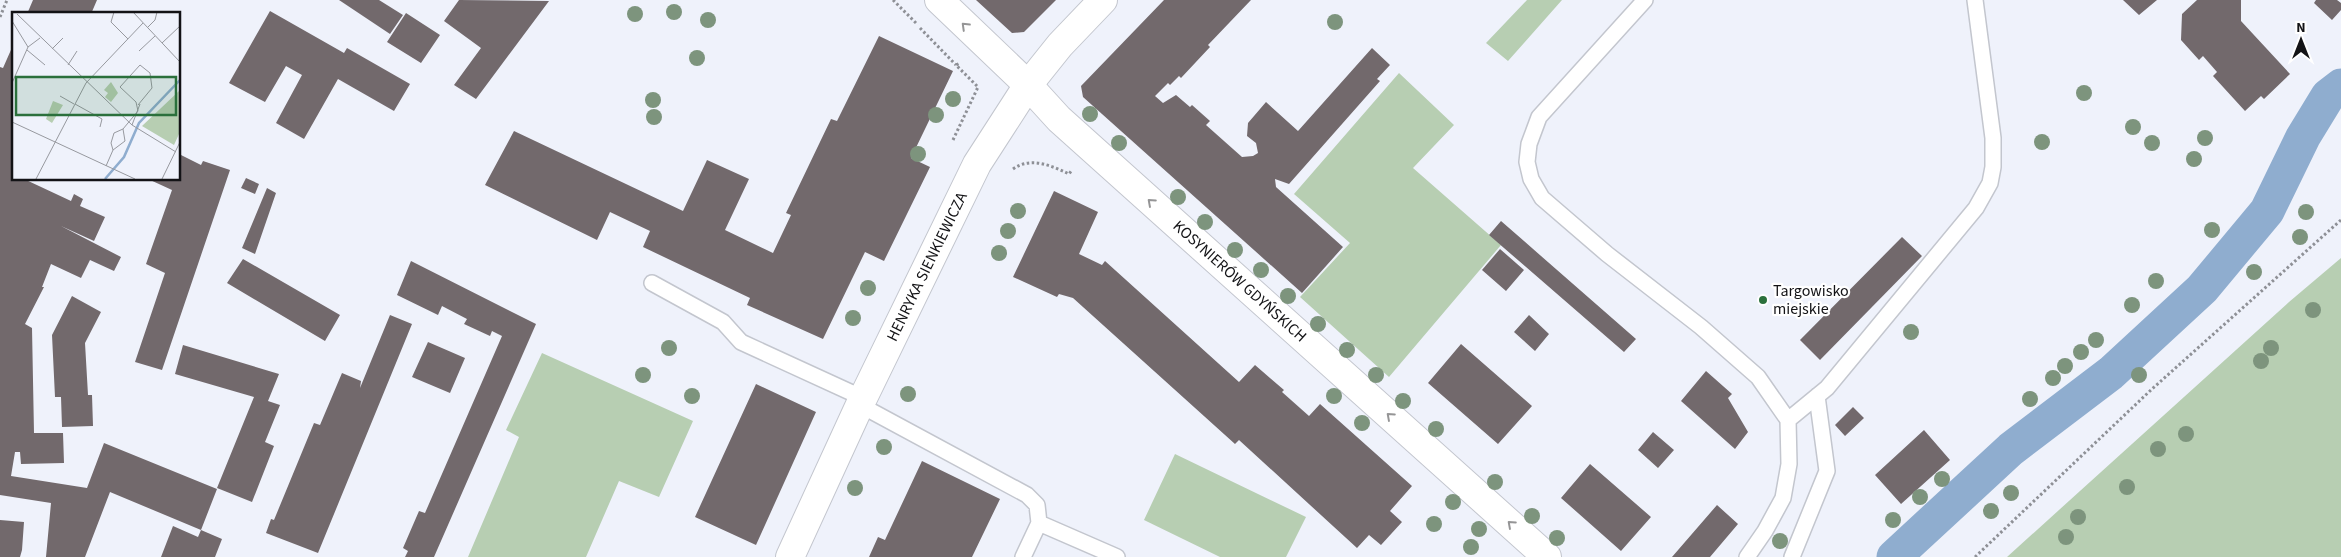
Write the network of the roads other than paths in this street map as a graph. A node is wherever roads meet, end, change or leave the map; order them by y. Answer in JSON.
{"nodes":[{"id":1,"x":939,"y":0,"type":"edge"},
{"id":2,"x":1103,"y":0,"type":"edge"},
{"id":3,"x":1645,"y":0,"type":"edge"},
{"id":4,"x":1975,"y":0,"type":"edge"},
{"id":5,"x":1028,"y":85,"type":"junction"},
{"id":6,"x":652,"y":283,"type":"dead end"},
{"id":7,"x":1817,"y":396,"type":"junction"},
{"id":8,"x":862,"y":402,"type":"junction"},
{"id":9,"x":1788,"y":420,"type":"junction"},
{"id":10,"x":1039,"y":523,"type":"junction"},
{"id":11,"x":790,"y":557,"type":"edge"},
{"id":12,"x":1023,"y":557,"type":"edge"},
{"id":13,"x":1118,"y":557,"type":"edge"},
{"id":14,"x":1547,"y":557,"type":"edge"},
{"id":15,"x":1747,"y":557,"type":"edge"},
{"id":16,"x":1792,"y":557,"type":"edge"}],
"edges":[{"from":5,"to":1,"type":"street","name":"KOSYNIERÓW GDYŃSKICH","one_way":true},
{"from":2,"to":5,"type":"street","name":"HENRYKA SIENKIEWICZA"},
{"from":3,"to":9,"type":"lane"},
{"from":4,"to":7,"type":"lane"},
{"from":5,"to":8,"type":"street","name":"HENRYKA SIENKIEWICZA"},
{"from":14,"to":5,"type":"street","name":"KOSYNIERÓW GDYŃSKICH","one_way":true},
{"from":6,"to":8,"type":"lane"},
{"from":7,"to":9,"type":"lane"},
{"from":7,"to":16,"type":"lane"},
{"from":8,"to":10,"type":"lane"},
{"from":8,"to":11,"type":"street","name":"HENRYKA SIENKIEWICZA"},
{"from":9,"to":15,"type":"lane"},
{"from":10,"to":12,"type":"lane"},
{"from":10,"to":13,"type":"lane"}]}
